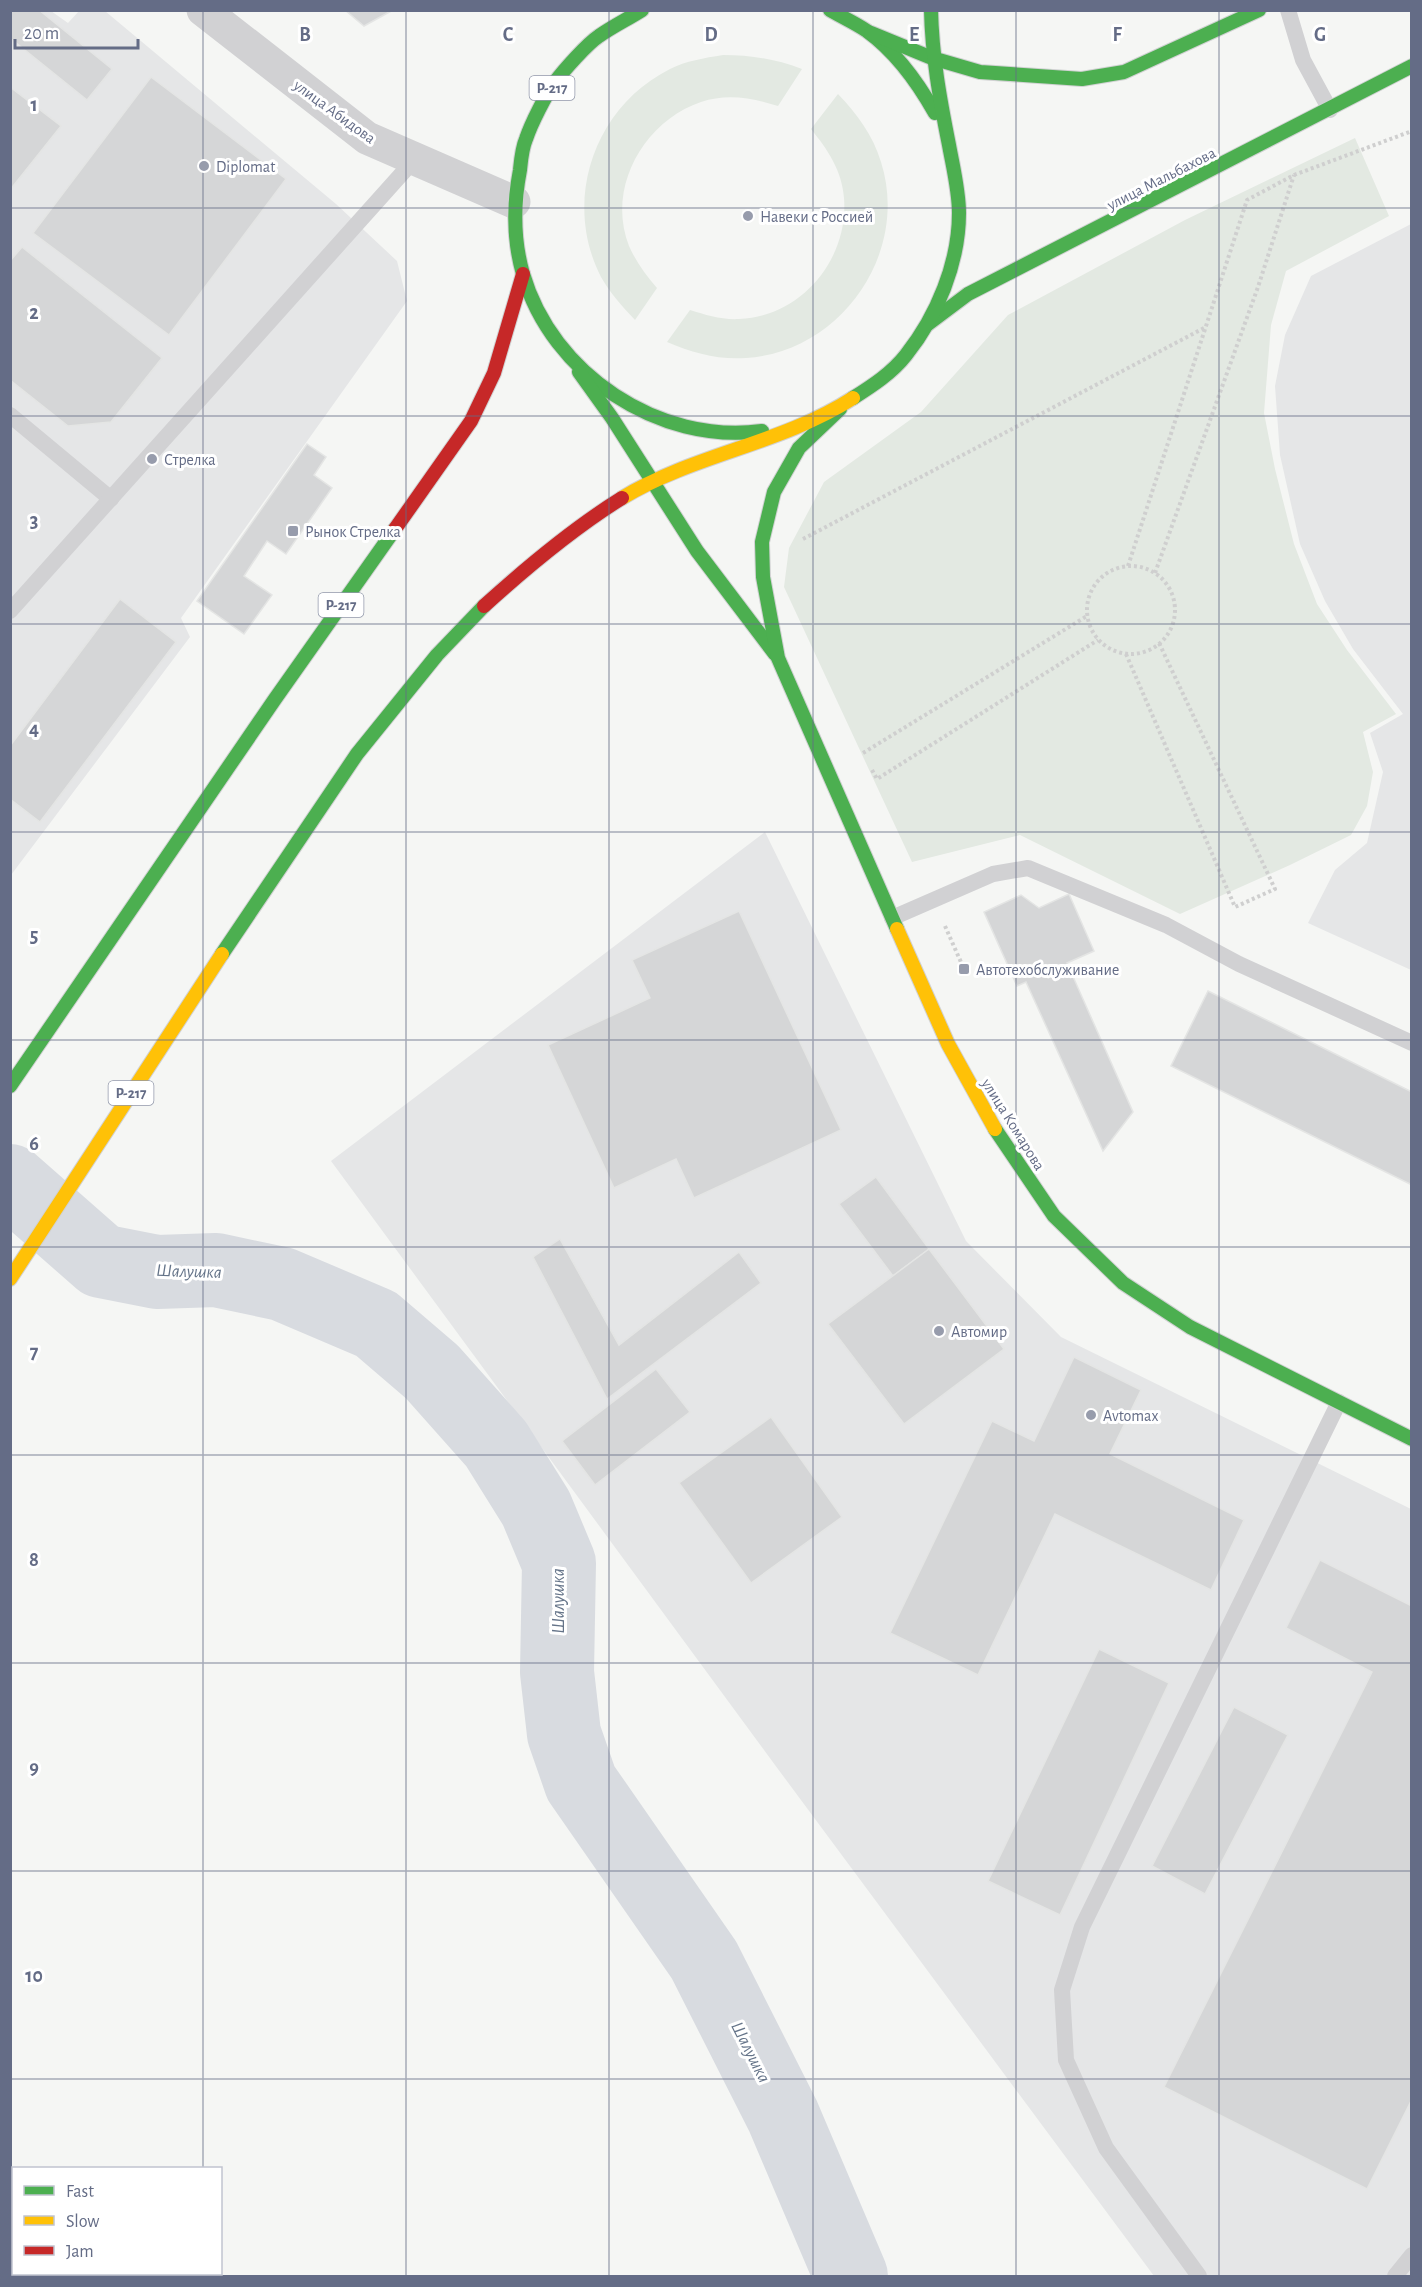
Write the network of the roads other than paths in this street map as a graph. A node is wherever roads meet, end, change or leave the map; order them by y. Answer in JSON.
{"nodes":[{"id":1,"x":203,"y":10,"type":"edge"},
{"id":2,"x":642,"y":10,"type":"edge"},
{"id":3,"x":830,"y":10,"type":"edge"},
{"id":4,"x":931,"y":10,"type":"edge"},
{"id":5,"x":1259,"y":10,"type":"edge"},
{"id":6,"x":1288,"y":10,"type":"edge"},
{"id":7,"x":867,"y":31,"type":"junction"},
{"id":8,"x":932,"y":58,"type":"junction"},
{"id":9,"x":1412,"y":66,"type":"edge"},
{"id":10,"x":1330,"y":110,"type":"junction"},
{"id":11,"x":951,"y":154,"type":"junction"},
{"id":12,"x":415,"y":159,"type":"junction"},
{"id":13,"x":514,"y":202,"type":"junction"},
{"id":14,"x":523,"y":274,"type":"junction"},
{"id":15,"x":928,"y":324,"type":"junction"},
{"id":16,"x":554,"y":337,"type":"junction"},
{"id":17,"x":841,"y":407,"type":"junction"},
{"id":18,"x":10,"y":415,"type":"edge"},
{"id":19,"x":802,"y":424,"type":"junction"},
{"id":20,"x":653,"y":481,"type":"junction"},
{"id":21,"x":111,"y":499,"type":"junction"},
{"id":22,"x":10,"y":611,"type":"edge"},
{"id":23,"x":778,"y":658,"type":"junction"},
{"id":24,"x":892,"y":918,"type":"junction"},
{"id":25,"x":1412,"y":1043,"type":"edge"},
{"id":26,"x":10,"y":1086,"type":"edge"},
{"id":27,"x":10,"y":1279,"type":"edge"},
{"id":28,"x":1339,"y":1402,"type":"junction"},
{"id":29,"x":1412,"y":1438,"type":"edge"},
{"id":30,"x":1412,"y":2255,"type":"edge"},
{"id":31,"x":1199,"y":2277,"type":"edge"},
{"id":32,"x":1395,"y":2277,"type":"edge"}],
"edges":[{"from":1,"to":12,"type":"street","name":"улица Абидова"},
{"from":2,"to":13,"type":"main road","number":"Р-217"},
{"from":3,"to":7,"type":"main road"},
{"from":4,"to":8,"type":"main road"},
{"from":5,"to":8,"type":"main road"},
{"from":6,"to":10,"type":"lane"},
{"from":7,"to":8,"type":"main road"},
{"from":7,"to":11,"type":"main road"},
{"from":8,"to":11,"type":"main road"},
{"from":9,"to":10,"type":"main road","name":"улица Мальбахова"},
{"from":10,"to":15,"type":"main road","name":"улица Мальбахова"},
{"from":11,"to":15,"type":"main road"},
{"from":12,"to":13,"type":"street","name":"улица Абидова"},
{"from":12,"to":21,"type":"lane"},
{"from":13,"to":14,"type":"main road","number":"Р-217"},
{"from":14,"to":16,"type":"main road"},
{"from":14,"to":26,"type":"main road","number":"Р-217"},
{"from":15,"to":17,"type":"main road"},
{"from":16,"to":19,"type":"main road"},
{"from":16,"to":20,"type":"main road"},
{"from":17,"to":19,"type":"main road"},
{"from":17,"to":23,"type":"main road"},
{"from":18,"to":21,"type":"lane"},
{"from":19,"to":20,"type":"main road"},
{"from":20,"to":23,"type":"main road"},
{"from":20,"to":27,"type":"main road","number":"Р-217"},
{"from":21,"to":22,"type":"lane"},
{"from":23,"to":24,"type":"main road","name":"улица Комарова"},
{"from":24,"to":25,"type":"lane"},
{"from":24,"to":28,"type":"main road","name":"улица Комарова"},
{"from":28,"to":29,"type":"main road","name":"улица Комарова"},
{"from":28,"to":31,"type":"lane"},
{"from":30,"to":32,"type":"lane"}]}
